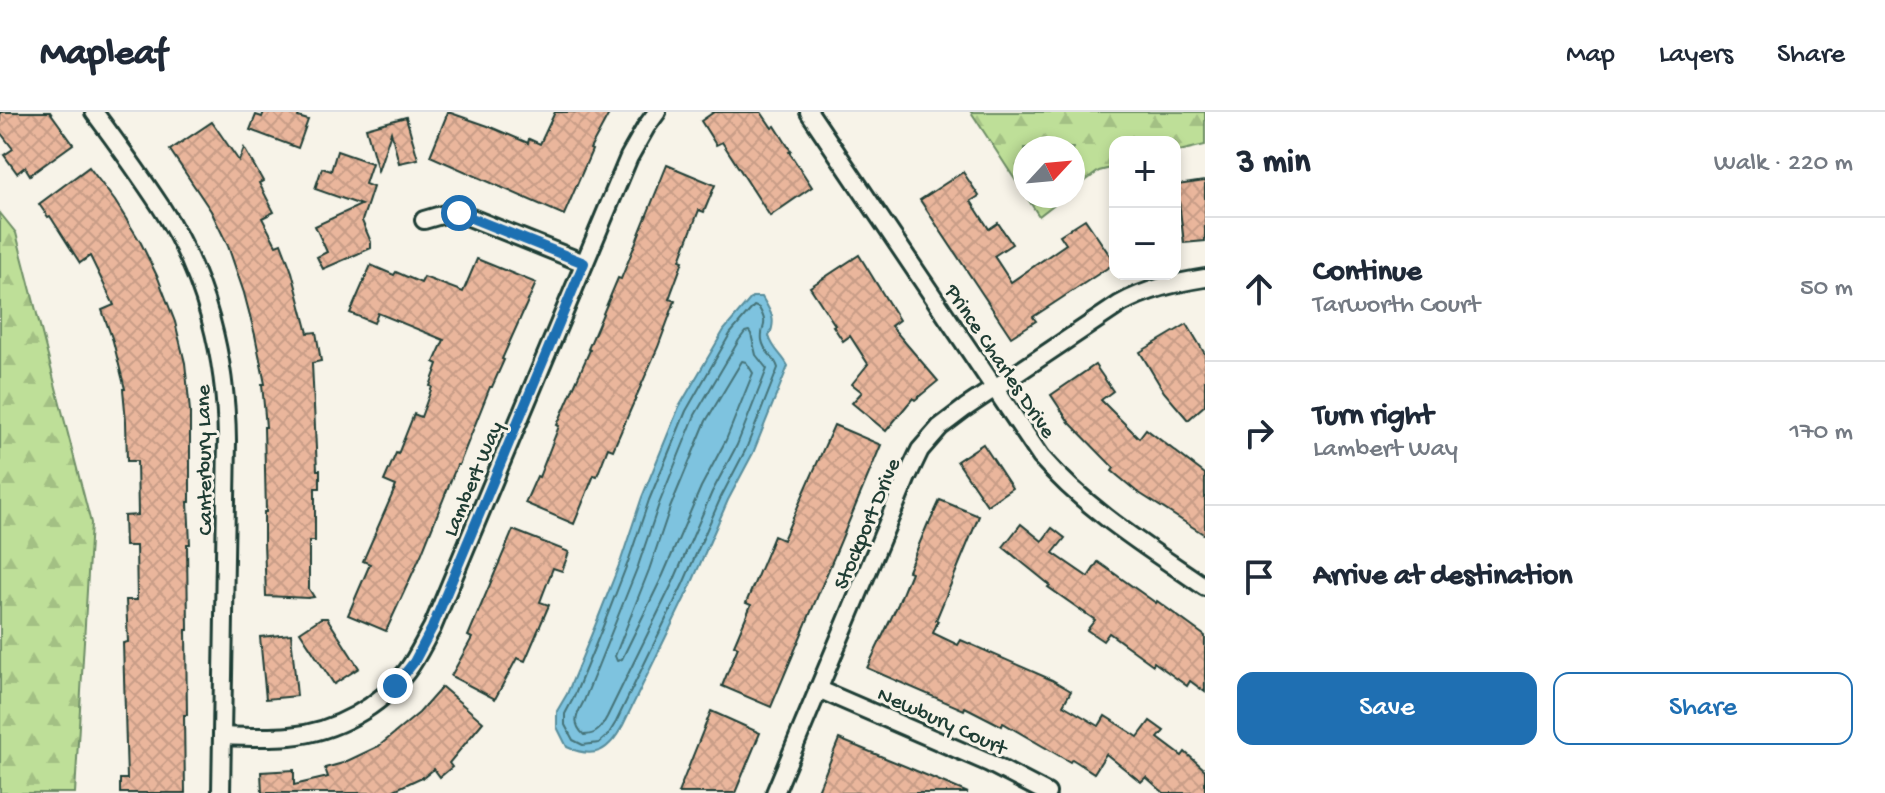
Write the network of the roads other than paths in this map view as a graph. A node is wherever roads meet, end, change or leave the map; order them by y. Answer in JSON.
{"nodes":[{"id":1,"x":657,"y":112,"type":"edge"},
{"id":2,"x":809,"y":112,"type":"edge"},
{"id":3,"x":98,"y":113,"type":"edge"},
{"id":4,"x":424,"y":220,"type":"dead end"},
{"id":5,"x":584,"y":263,"type":"junction"},
{"id":6,"x":1205,"y":278,"type":"edge"},
{"id":7,"x":995,"y":388,"type":"junction"},
{"id":8,"x":1205,"y":587,"type":"edge"},
{"id":9,"x":818,"y":689,"type":"junction"},
{"id":10,"x":222,"y":736,"type":"junction"},
{"id":11,"x":221,"y":793,"type":"edge"},
{"id":12,"x":775,"y":793,"type":"edge"},
{"id":13,"x":1047,"y":793,"type":"edge"}],
"edges":[{"from":1,"to":5,"type":"street","name":"Lambert Way"},
{"from":2,"to":7,"type":"street","name":"Prince Charles Drive"},
{"from":3,"to":10,"type":"street","name":"Canterbury Lane"},
{"from":4,"to":5,"type":"street"},
{"from":5,"to":10,"type":"street","name":"Lambert Way"},
{"from":6,"to":7,"type":"street","name":"Stockport Drive"},
{"from":7,"to":8,"type":"street","name":"Prince Charles Drive"},
{"from":7,"to":9,"type":"street","name":"Stockport Drive"},
{"from":9,"to":12,"type":"street","name":"Stockport Drive"},
{"from":9,"to":13,"type":"street","name":"Newbury Court"},
{"from":10,"to":11,"type":"street","name":"Canterbury Lane"}]}
